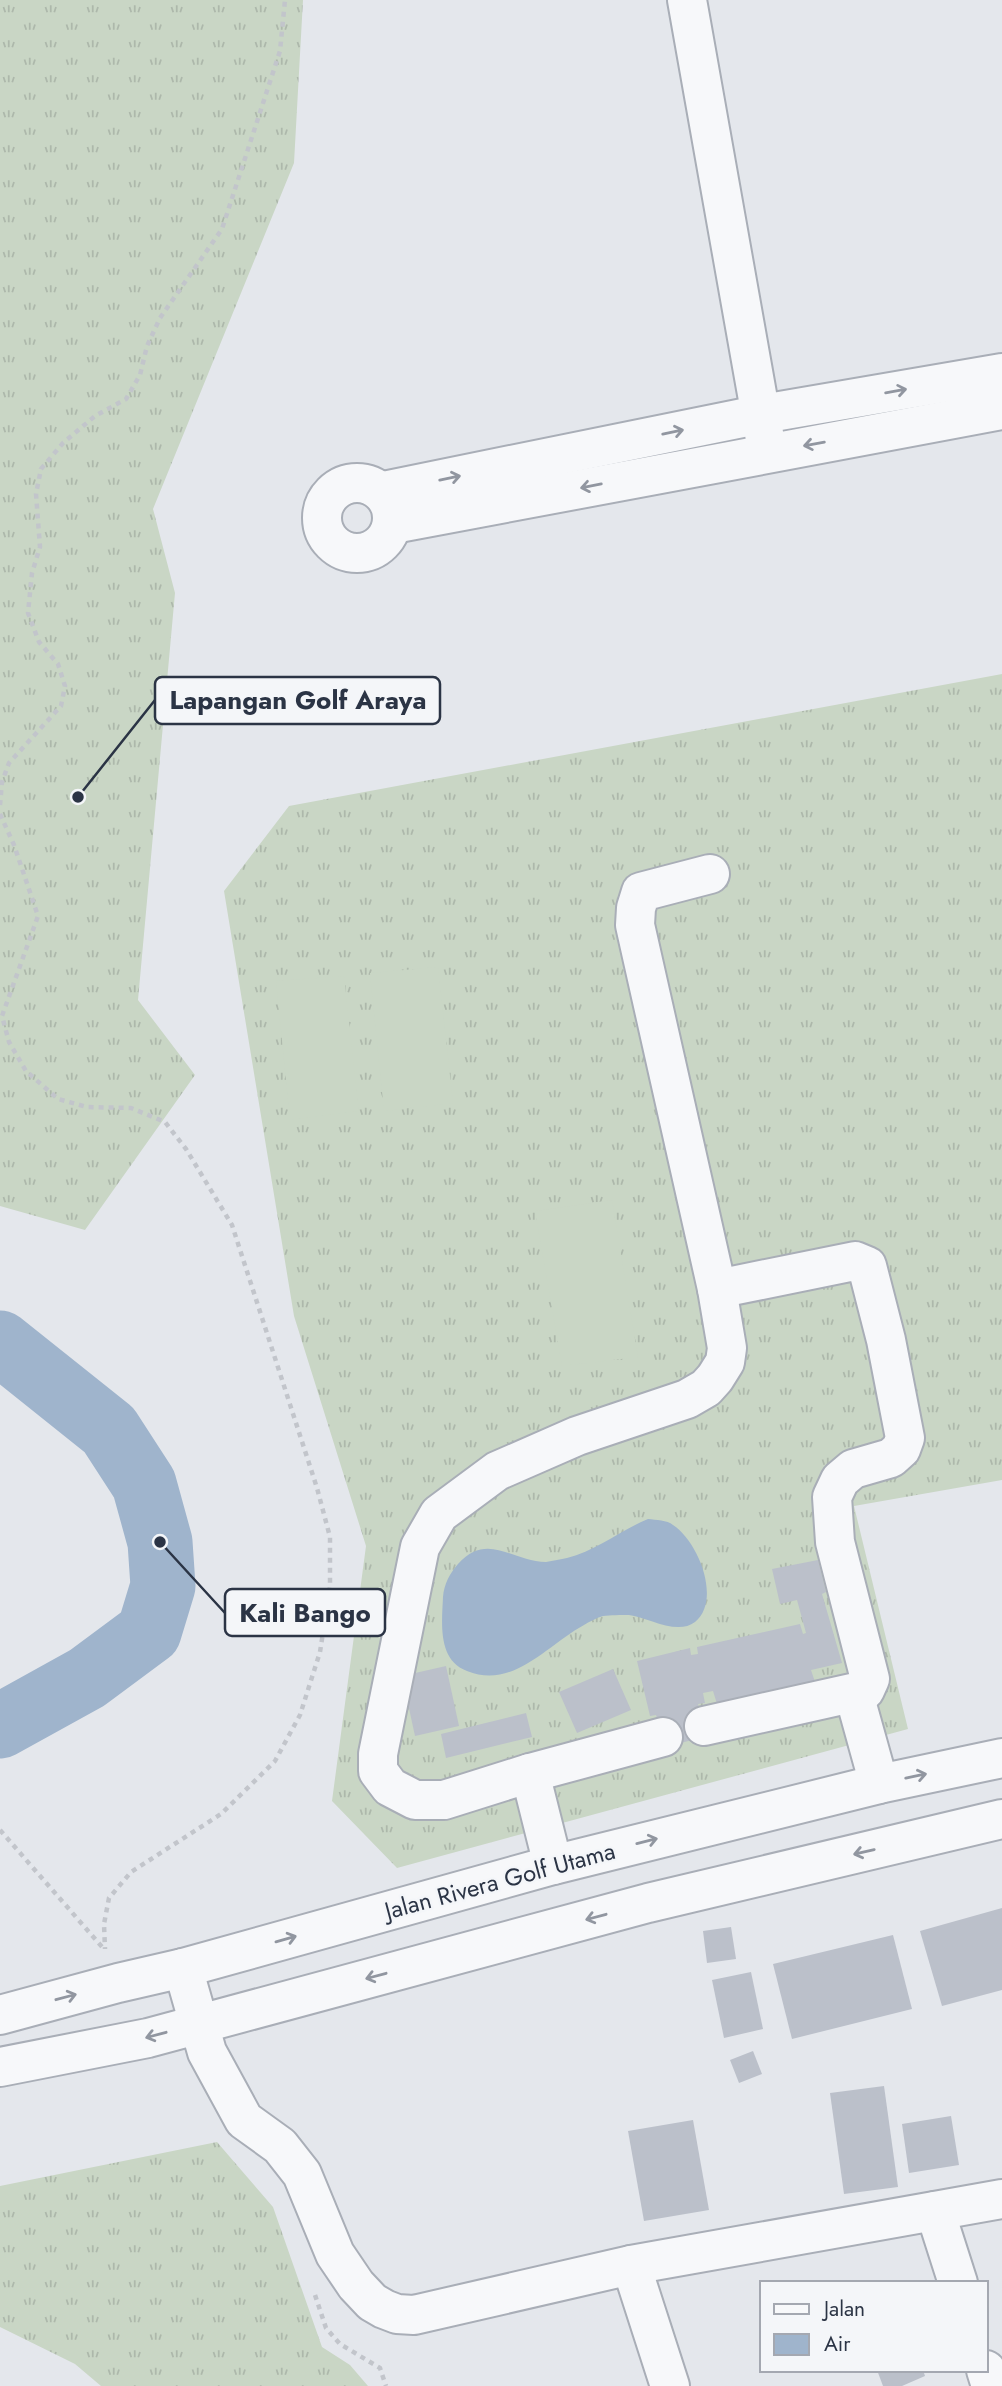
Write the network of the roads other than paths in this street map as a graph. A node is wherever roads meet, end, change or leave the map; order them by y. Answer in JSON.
{"nodes":[{"id":1,"x":687,"y":0,"type":"edge"},
{"id":2,"x":1002,"y":373,"type":"edge"},
{"id":3,"x":1002,"y":410,"type":"edge"},
{"id":4,"x":762,"y":414,"type":"junction"},
{"id":5,"x":767,"y":453,"type":"junction"},
{"id":6,"x":710,"y":874,"type":"dead end"},
{"id":7,"x":717,"y":1289,"type":"junction"},
{"id":8,"x":854,"y":1694,"type":"junction"},
{"id":9,"x":704,"y":1726,"type":"dead end"},
{"id":10,"x":663,"y":1737,"type":"dead end"},
{"id":11,"x":1002,"y":1758,"type":"edge"},
{"id":12,"x":530,"y":1773,"type":"junction"},
{"id":13,"x":879,"y":1784,"type":"junction"},
{"id":14,"x":1002,"y":1819,"type":"edge"},
{"id":15,"x":553,"y":1865,"type":"junction"},
{"id":16,"x":183,"y":1968,"type":"junction"},
{"id":17,"x":0,"y":2015,"type":"edge"},
{"id":18,"x":200,"y":2024,"type":"junction"},
{"id":19,"x":0,"y":2067,"type":"edge"},
{"id":20,"x":1002,"y":2199,"type":"edge"},
{"id":21,"x":935,"y":2211,"type":"junction"},
{"id":22,"x":631,"y":2265,"type":"junction"},
{"id":23,"x":957,"y":2281,"type":"edge"},
{"id":24,"x":670,"y":2386,"type":"edge"}],
"edges":[{"from":1,"to":4,"type":"street"},
{"from":4,"to":2,"type":"street","one_way":true},
{"from":3,"to":5,"type":"street","one_way":true},
{"from":4,"to":5,"type":"street"},
{"from":5,"to":4,"type":"street","one_way":true},
{"from":6,"to":7,"type":"street"},
{"from":7,"to":8,"type":"street"},
{"from":7,"to":12,"type":"street"},
{"from":8,"to":9,"type":"street"},
{"from":8,"to":13,"type":"street"},
{"from":10,"to":12,"type":"street"},
{"from":13,"to":11,"type":"street","name":"Jalan Rivera Golf Utama","one_way":true},
{"from":12,"to":15,"type":"street"},
{"from":15,"to":13,"type":"street","name":"Jalan Rivera Golf Utama","one_way":true},
{"from":14,"to":18,"type":"street","one_way":true},
{"from":16,"to":15,"type":"street","name":"Jalan Rivera Golf Utama","one_way":true},
{"from":17,"to":16,"type":"street","name":"Jalan Rivera Golf Utama","one_way":true},
{"from":16,"to":18,"type":"street"},
{"from":18,"to":19,"type":"street","one_way":true},
{"from":18,"to":22,"type":"street"},
{"from":20,"to":21,"type":"street"},
{"from":21,"to":22,"type":"street"},
{"from":21,"to":23,"type":"street"},
{"from":22,"to":24,"type":"street"}]}
